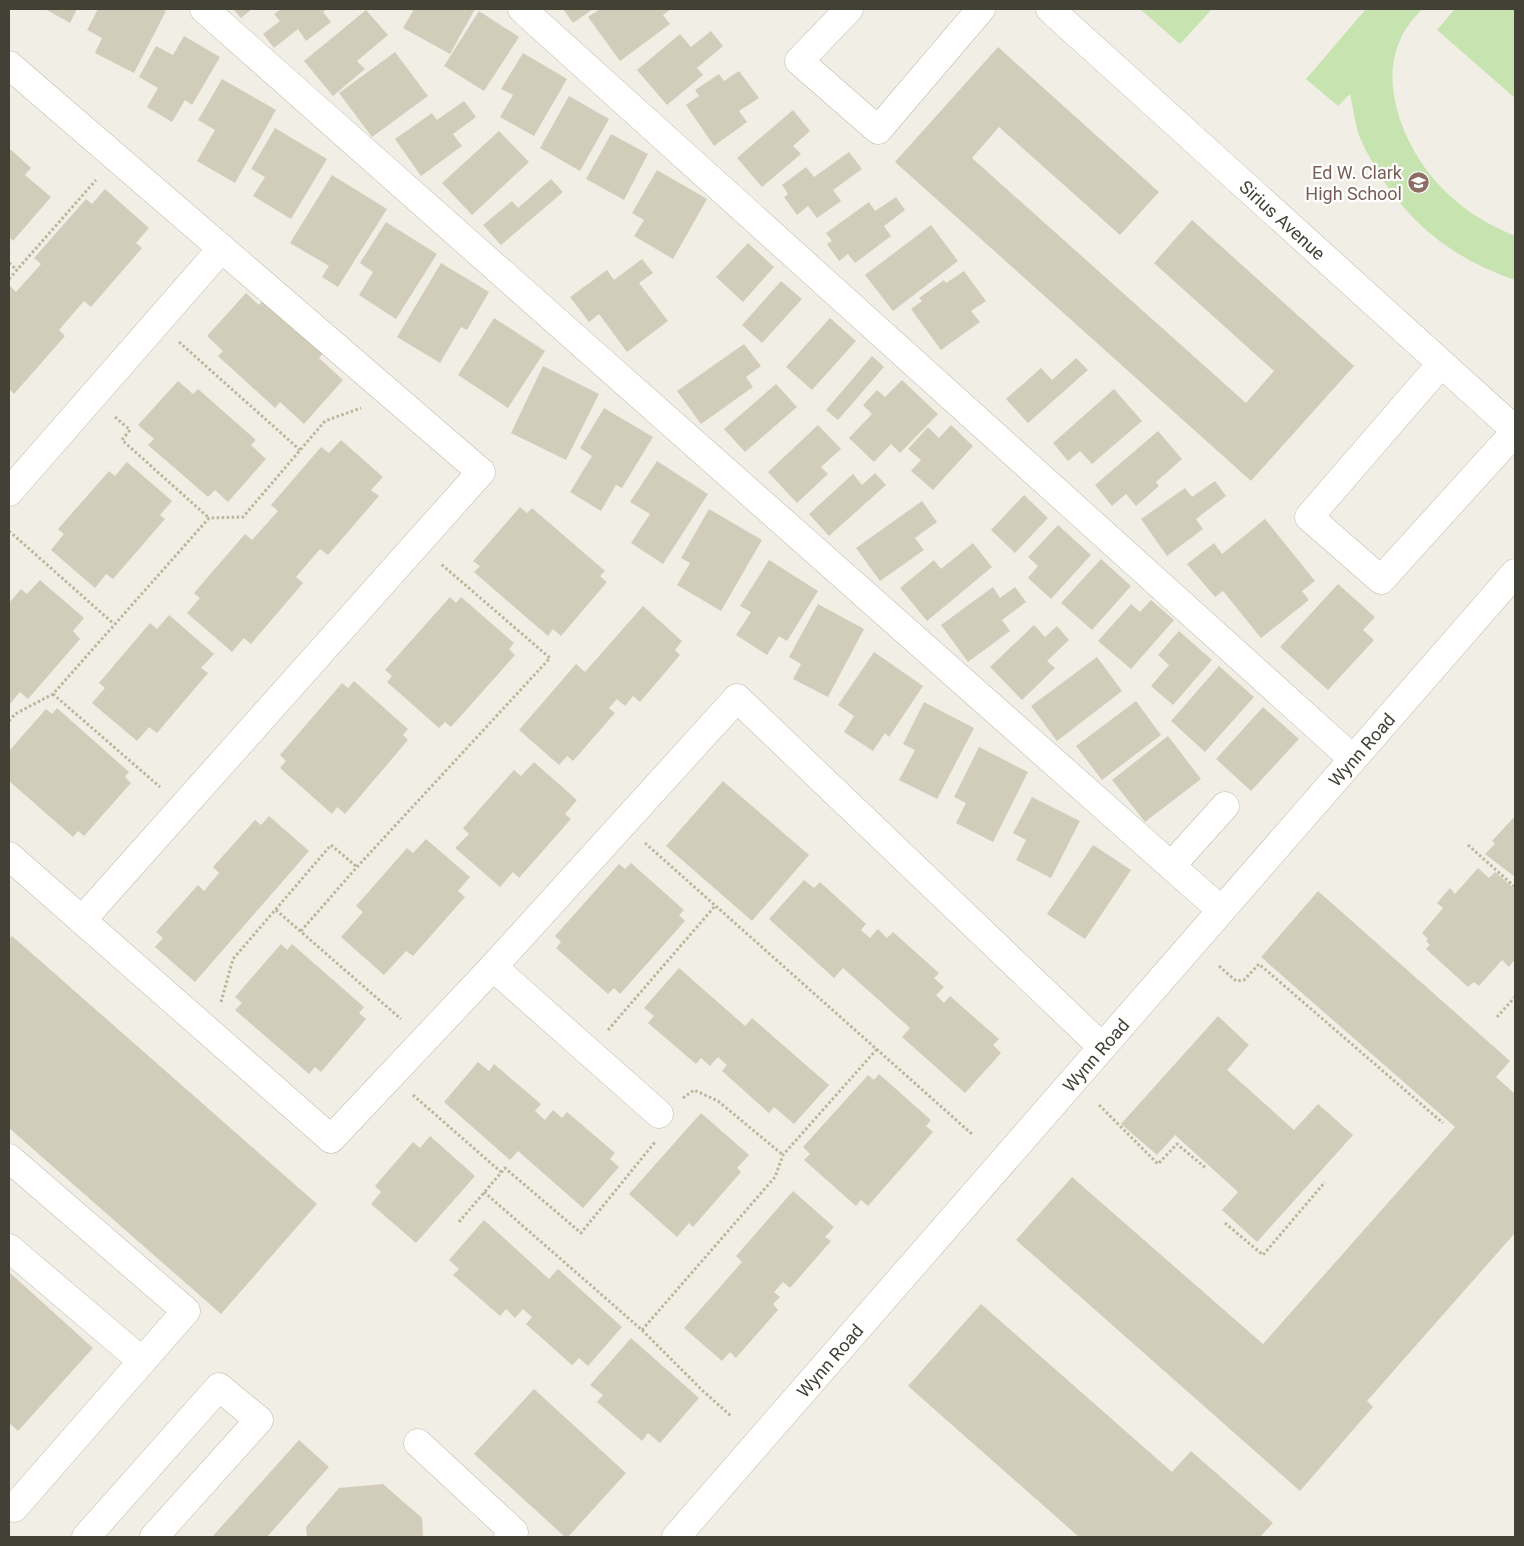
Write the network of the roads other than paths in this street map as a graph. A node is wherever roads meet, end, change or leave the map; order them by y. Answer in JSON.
{"nodes":[{"id":1,"x":204,"y":9,"type":"edge"},
{"id":2,"x":522,"y":9,"type":"edge"},
{"id":3,"x":849,"y":9,"type":"edge"},
{"id":4,"x":981,"y":9,"type":"edge"},
{"id":5,"x":1050,"y":9,"type":"edge"},
{"id":6,"x":9,"y":65,"type":"edge"},
{"id":7,"x":222,"y":248,"type":"junction"},
{"id":8,"x":1441,"y":364,"type":"junction"},
{"id":9,"x":1515,"y":431,"type":"edge"},
{"id":10,"x":9,"y":492,"type":"edge"},
{"id":11,"x":1515,"y":572,"type":"edge"},
{"id":12,"x":1353,"y":759,"type":"junction"},
{"id":13,"x":1225,"y":806,"type":"dead end"},
{"id":14,"x":9,"y":856,"type":"edge"},
{"id":15,"x":1171,"y":866,"type":"junction"},
{"id":16,"x":1221,"y":910,"type":"junction"},
{"id":17,"x":82,"y":920,"type":"junction"},
{"id":18,"x":493,"y":967,"type":"junction"},
{"id":19,"x":1102,"y":1047,"type":"junction"},
{"id":20,"x":659,"y":1114,"type":"road end"},
{"id":21,"x":9,"y":1158,"type":"edge"},
{"id":22,"x":9,"y":1248,"type":"edge"},
{"id":23,"x":142,"y":1361,"type":"junction"},
{"id":24,"x":418,"y":1443,"type":"dead end"},
{"id":25,"x":10,"y":1509,"type":"edge"},
{"id":26,"x":514,"y":1535,"type":"edge"},
{"id":27,"x":87,"y":1537,"type":"edge"},
{"id":28,"x":154,"y":1537,"type":"edge"},
{"id":29,"x":676,"y":1537,"type":"edge"}],
"edges":[{"from":1,"to":15,"type":"street"},
{"from":2,"to":12,"type":"street"},
{"from":3,"to":4,"type":"street"},
{"from":5,"to":8,"type":"street","name":"Sirius Avenue"},
{"from":6,"to":7,"type":"street"},
{"from":7,"to":10,"type":"street"},
{"from":7,"to":17,"type":"street"},
{"from":8,"to":9,"type":"street","name":"Sirius Avenue"},
{"from":8,"to":9,"type":"street"},
{"from":11,"to":12,"type":"street","name":"Wynn Road"},
{"from":12,"to":16,"type":"street","name":"Wynn Road"},
{"from":13,"to":15,"type":"street"},
{"from":14,"to":17,"type":"street"},
{"from":15,"to":16,"type":"street"},
{"from":16,"to":19,"type":"street","name":"Wynn Road"},
{"from":17,"to":18,"type":"street"},
{"from":18,"to":19,"type":"street"},
{"from":18,"to":20,"type":"street"},
{"from":19,"to":29,"type":"street","name":"Wynn Road"},
{"from":21,"to":23,"type":"street"},
{"from":22,"to":23,"type":"street"},
{"from":23,"to":25,"type":"street"},
{"from":24,"to":26,"type":"street"},
{"from":27,"to":28,"type":"street"}]}
